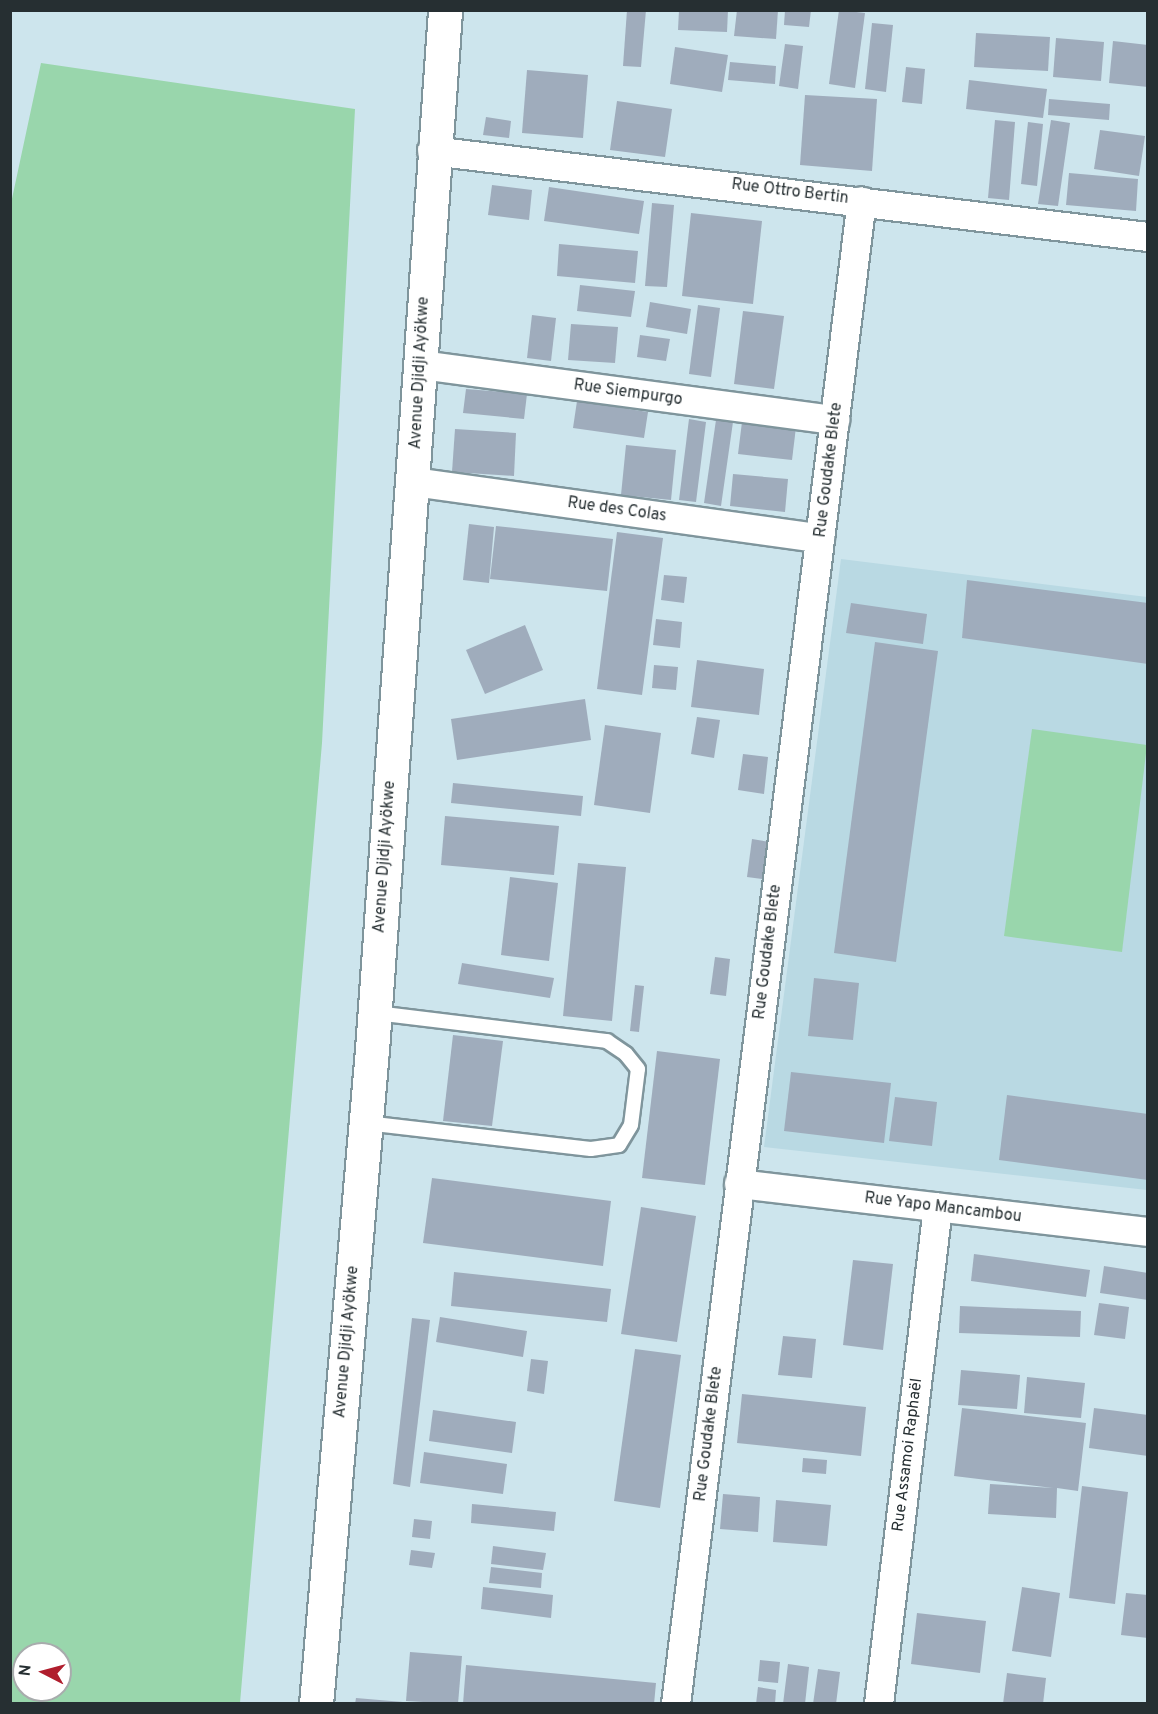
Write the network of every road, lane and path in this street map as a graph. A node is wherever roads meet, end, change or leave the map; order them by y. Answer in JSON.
{"nodes":[{"id":1,"x":445,"y":10,"type":"edge"},
{"id":2,"x":432,"y":151,"type":"junction"},
{"id":3,"x":862,"y":201,"type":"junction"},
{"id":4,"x":1148,"y":237,"type":"edge"},
{"id":5,"x":421,"y":365,"type":"junction"},
{"id":6,"x":835,"y":420,"type":"junction"},
{"id":7,"x":414,"y":482,"type":"junction"},
{"id":8,"x":820,"y":538,"type":"junction"},
{"id":9,"x":375,"y":1013,"type":"junction"},
{"id":10,"x":366,"y":1123,"type":"junction"},
{"id":11,"x":739,"y":1184,"type":"junction"},
{"id":12,"x":938,"y":1207,"type":"junction"},
{"id":13,"x":1148,"y":1232,"type":"edge"},
{"id":14,"x":316,"y":1704,"type":"edge"},
{"id":15,"x":676,"y":1704,"type":"edge"},
{"id":16,"x":879,"y":1704,"type":"edge"}],
"edges":[{"from":1,"to":2,"type":"street","name":"Avenue Djidji Ayökwe"},
{"from":2,"to":3,"type":"street","name":"Rue Ottro Bertin"},
{"from":2,"to":5,"type":"street","name":"Avenue Djidji Ayökwe"},
{"from":3,"to":4,"type":"street","name":"Rue Ottro Bertin"},
{"from":3,"to":6,"type":"street","name":"Rue Goudake Blete"},
{"from":5,"to":6,"type":"street","name":"Rue Siempurgo"},
{"from":5,"to":7,"type":"street","name":"Avenue Djidji Ayökwe"},
{"from":6,"to":8,"type":"street","name":"Rue Goudake Blete"},
{"from":7,"to":8,"type":"street","name":"Rue des Colas"},
{"from":7,"to":9,"type":"street","name":"Avenue Djidji Ayökwe"},
{"from":8,"to":11,"type":"street","name":"Rue Goudake Blete"},
{"from":9,"to":10,"type":"street","name":"Avenue Djidji Ayökwe"},
{"from":9,"to":10,"type":"lane"},
{"from":10,"to":14,"type":"street","name":"Avenue Djidji Ayökwe"},
{"from":11,"to":12,"type":"street","name":"Rue Yapo Mancambou"},
{"from":11,"to":15,"type":"street","name":"Rue Goudake Blete"},
{"from":12,"to":13,"type":"street","name":"Rue Yapo Mancambou"},
{"from":12,"to":16,"type":"street","name":"Rue Assamoi Raphaël"}]}
